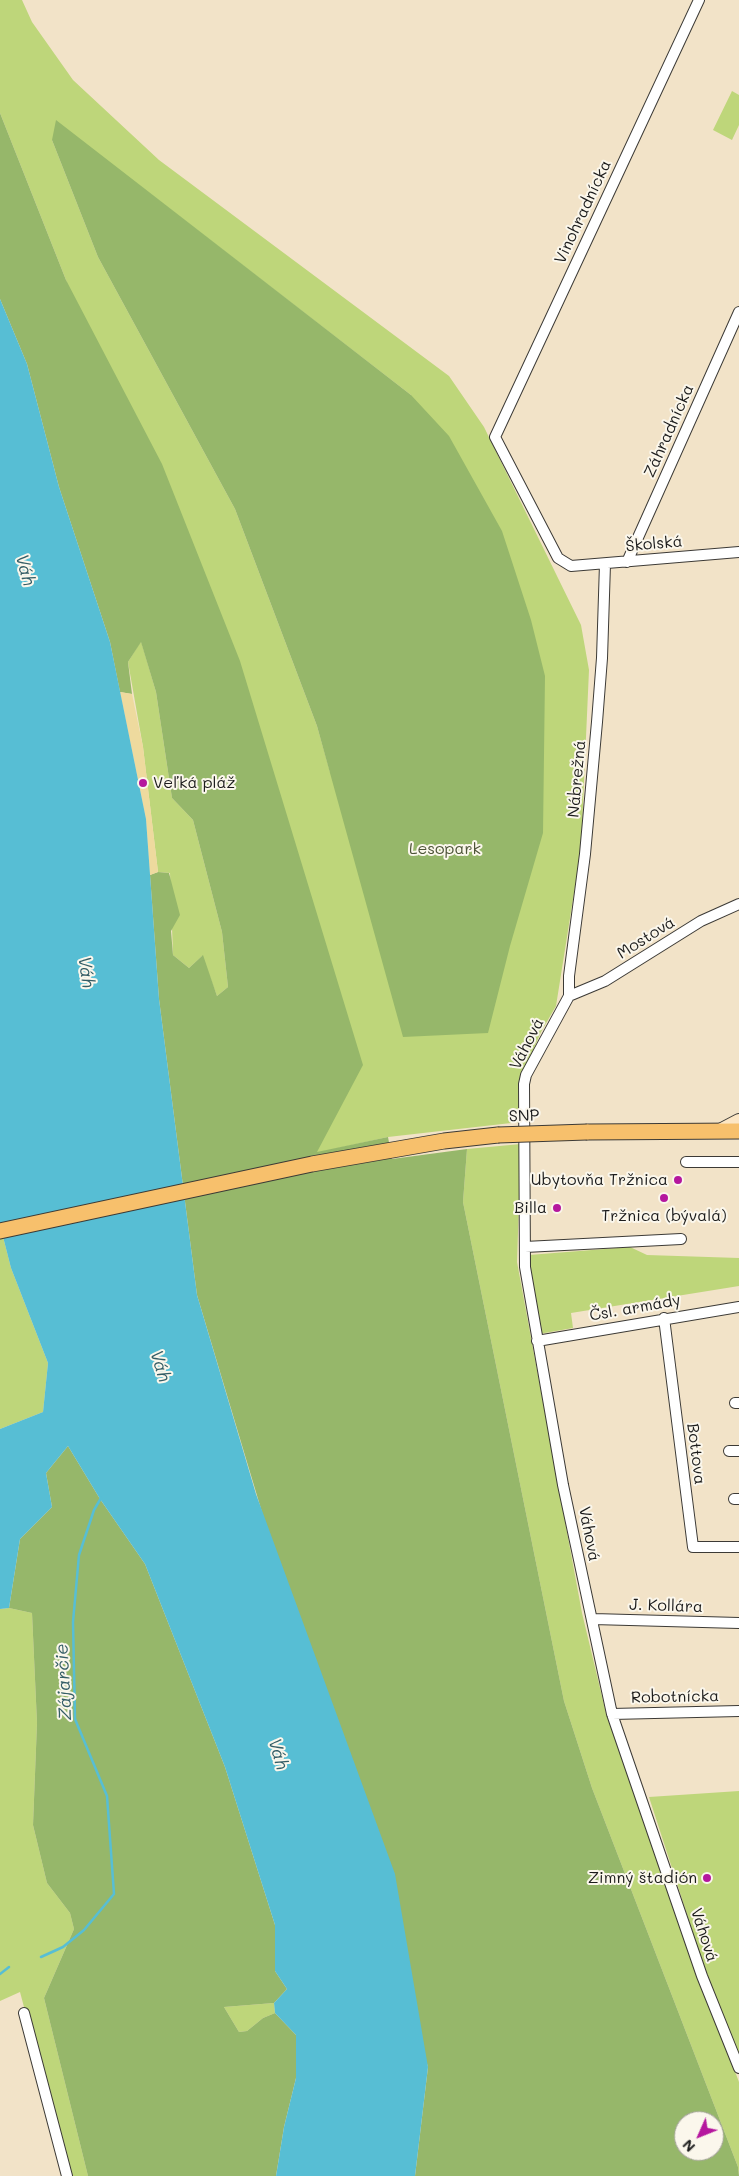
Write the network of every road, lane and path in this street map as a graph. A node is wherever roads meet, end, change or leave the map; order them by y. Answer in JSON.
{"nodes":[{"id":1,"x":699,"y":0,"type":"edge"},
{"id":2,"x":739,"y":312,"type":"edge"},
{"id":3,"x":739,"y":552,"type":"edge"},
{"id":4,"x":627,"y":562,"type":"junction"},
{"id":5,"x":604,"y":564,"type":"junction"},
{"id":6,"x":571,"y":566,"type":"joint"},
{"id":7,"x":739,"y":904,"type":"edge"},
{"id":8,"x":569,"y":996,"type":"junction"},
{"id":9,"x":739,"y":1121,"type":"edge"},
{"id":10,"x":720,"y":1131,"type":"junction"},
{"id":11,"x":739,"y":1131,"type":"edge"},
{"id":12,"x":686,"y":1162,"type":"dead end"},
{"id":13,"x":739,"y":1162,"type":"edge"},
{"id":14,"x":0,"y":1231,"type":"edge"},
{"id":15,"x":681,"y":1239,"type":"dead end"},
{"id":16,"x":525,"y":1247,"type":"junction"},
{"id":17,"x":739,"y":1307,"type":"edge"},
{"id":18,"x":664,"y":1318,"type":"junction"},
{"id":19,"x":537,"y":1341,"type":"junction"},
{"id":20,"x":739,"y":1547,"type":"edge"},
{"id":21,"x":593,"y":1619,"type":"junction"},
{"id":22,"x":739,"y":1623,"type":"edge"},
{"id":23,"x":739,"y":1711,"type":"edge"},
{"id":24,"x":612,"y":1714,"type":"junction"},
{"id":25,"x":24,"y":2013,"type":"dead end"},
{"id":26,"x":739,"y":2068,"type":"edge"},
{"id":27,"x":67,"y":2176,"type":"edge"}],
"edges":[{"from":1,"to":6,"type":"street","name":"Vinohradnícka"},
{"from":2,"to":4,"type":"street","name":"Záhradnícka"},
{"from":3,"to":4,"type":"street","name":"Školská"},
{"from":4,"to":5,"type":"street","name":"Školská"},
{"from":5,"to":6,"type":"street","name":"Školská"},
{"from":5,"to":8,"type":"street","name":"Nábrežná"},
{"from":7,"to":8,"type":"street","name":"Mostová"},
{"from":8,"to":16,"type":"street","name":"Váhová"},
{"from":9,"to":10,"type":"main road"},
{"from":10,"to":11,"type":"main road","name":"SNP"},
{"from":10,"to":14,"type":"main road","name":"SNP","bridge":true},
{"from":12,"to":13,"type":"street"},
{"from":15,"to":16,"type":"street"},
{"from":16,"to":19,"type":"street","name":"Váhová"},
{"from":17,"to":18,"type":"street","name":"Čsl. armády"},
{"from":18,"to":19,"type":"street","name":"Čsl. armády"},
{"from":18,"to":20,"type":"street","name":"Bottova"},
{"from":19,"to":21,"type":"street","name":"Váhová"},
{"from":21,"to":22,"type":"street","name":"J. Kollára"},
{"from":21,"to":24,"type":"street","name":"Váhová"},
{"from":23,"to":24,"type":"street","name":"Robotnícka"},
{"from":24,"to":26,"type":"street","name":"Váhová"},
{"from":25,"to":27,"type":"street"}]}
